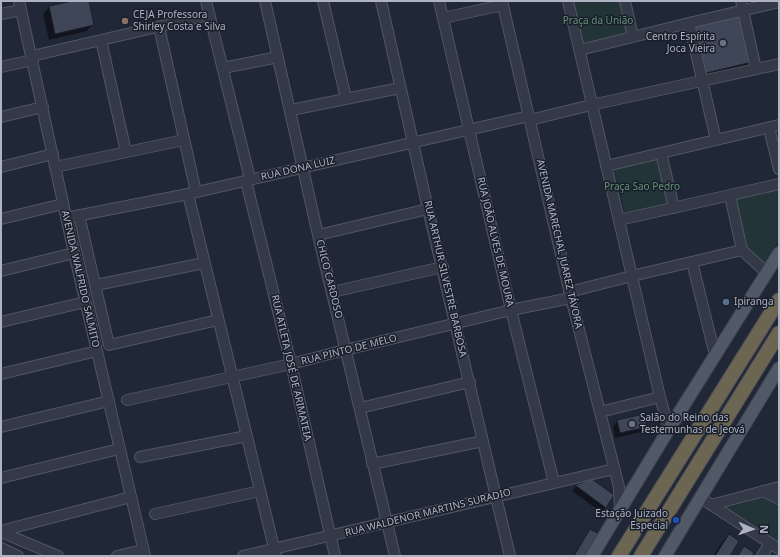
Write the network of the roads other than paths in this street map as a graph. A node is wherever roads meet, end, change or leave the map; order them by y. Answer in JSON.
{"nodes":[{"id":1,"x":206,"y":1,"type":"edge"},
{"id":2,"x":266,"y":1,"type":"edge"},
{"id":3,"x":323,"y":1,"type":"edge"},
{"id":4,"x":381,"y":1,"type":"edge"},
{"id":5,"x":439,"y":1,"type":"edge"},
{"id":6,"x":568,"y":1,"type":"edge"},
{"id":7,"x":625,"y":1,"type":"edge"},
{"id":8,"x":779,"y":2,"type":"edge"},
{"id":9,"x":503,"y":3,"type":"edge"},
{"id":10,"x":20,"y":5,"type":"edge"},
{"id":11,"x":742,"y":5,"type":"edge"},
{"id":12,"x":1,"y":14,"type":"edge"},
{"id":13,"x":209,"y":15,"type":"junction"},
{"id":14,"x":443,"y":18,"type":"junction"},
{"id":15,"x":689,"y":22,"type":"junction"},
{"id":16,"x":158,"y":27,"type":"junction"},
{"id":17,"x":633,"y":37,"type":"junction"},
{"id":18,"x":101,"y":40,"type":"junction"},
{"id":19,"x":580,"y":50,"type":"junction"},
{"id":20,"x":278,"y":57,"type":"junction"},
{"id":21,"x":32,"y":58,"type":"junction"},
{"id":22,"x":779,"y":64,"type":"edge"},
{"id":23,"x":1,"y":67,"type":"edge"},
{"id":24,"x":223,"y":68,"type":"junction"},
{"id":25,"x":756,"y":69,"type":"junction"},
{"id":26,"x":702,"y":80,"type":"junction"},
{"id":27,"x":400,"y":88,"type":"junction"},
{"id":28,"x":346,"y":98,"type":"junction"},
{"id":29,"x":591,"y":105,"type":"junction"},
{"id":30,"x":43,"y":107,"type":"junction"},
{"id":31,"x":291,"y":110,"type":"junction"},
{"id":32,"x":1,"y":117,"type":"edge"},
{"id":33,"x":529,"y":118,"type":"junction"},
{"id":34,"x":774,"y":127,"type":"edge"},
{"id":35,"x":469,"y":130,"type":"junction"},
{"id":36,"x":184,"y":140,"type":"junction"},
{"id":37,"x":716,"y":140,"type":"junction"},
{"id":38,"x":413,"y":142,"type":"junction"},
{"id":39,"x":126,"y":152,"type":"junction"},
{"id":40,"x":661,"y":153,"type":"junction"},
{"id":41,"x":53,"y":154,"type":"junction"},
{"id":42,"x":606,"y":166,"type":"junction"},
{"id":43,"x":1,"y":167,"type":"edge"},
{"id":44,"x":55,"y":168,"type":"junction"},
{"id":45,"x":303,"y":168,"type":"junction"},
{"id":46,"x":779,"y":169,"type":"edge"},
{"id":47,"x":248,"y":180,"type":"junction"},
{"id":48,"x":779,"y":184,"type":"edge"},
{"id":49,"x":192,"y":193,"type":"junction"},
{"id":50,"x":730,"y":196,"type":"junction"},
{"id":51,"x":63,"y":204,"type":"junction"},
{"id":52,"x":674,"y":208,"type":"junction"},
{"id":53,"x":428,"y":209,"type":"junction"},
{"id":54,"x":79,"y":215,"type":"junction"},
{"id":55,"x":66,"y":218,"type":"junction"},
{"id":56,"x":1,"y":219,"type":"edge"},
{"id":57,"x":619,"y":220,"type":"junction"},
{"id":58,"x":318,"y":235,"type":"junction"},
{"id":59,"x":742,"y":250,"type":"junction"},
{"id":60,"x":74,"y":253,"type":"junction"},
{"id":61,"x":779,"y":253,"type":"edge"},
{"id":62,"x":204,"y":262,"type":"junction"},
{"id":63,"x":692,"y":262,"type":"junction"},
{"id":64,"x":443,"y":267,"type":"junction"},
{"id":65,"x":1,"y":271,"type":"edge"},
{"id":66,"x":767,"y":273,"type":"junction"},
{"id":67,"x":632,"y":276,"type":"junction"},
{"id":68,"x":96,"y":285,"type":"junction"},
{"id":69,"x":332,"y":292,"type":"junction"},
{"id":70,"x":570,"y":295,"type":"junction"},
{"id":71,"x":779,"y":300,"type":"edge"},
{"id":72,"x":85,"y":302,"type":"junction"},
{"id":73,"x":511,"y":310,"type":"junction"},
{"id":74,"x":218,"y":320,"type":"junction"},
{"id":75,"x":1,"y":322,"type":"edge"},
{"id":76,"x":455,"y":324,"type":"junction"},
{"id":77,"x":779,"y":332,"type":"edge"},
{"id":78,"x":346,"y":350,"type":"junction"},
{"id":79,"x":97,"y":352,"type":"junction"},
{"id":80,"x":715,"y":355,"type":"junction"},
{"id":81,"x":291,"y":364,"type":"junction"},
{"id":82,"x":779,"y":368,"type":"edge"},
{"id":83,"x":1,"y":374,"type":"edge"},
{"id":84,"x":233,"y":377,"type":"junction"},
{"id":85,"x":470,"y":382,"type":"junction"},
{"id":86,"x":660,"y":397,"type":"junction"},
{"id":87,"x":127,"y":400,"type":"dead end"},
{"id":88,"x":109,"y":401,"type":"junction"},
{"id":89,"x":360,"y":408,"type":"junction"},
{"id":90,"x":600,"y":412,"type":"junction"},
{"id":91,"x":1,"y":427,"type":"edge"},
{"id":92,"x":669,"y":429,"type":"junction"},
{"id":93,"x":247,"y":436,"type":"junction"},
{"id":94,"x":483,"y":441,"type":"junction"},
{"id":95,"x":120,"y":449,"type":"junction"},
{"id":96,"x":140,"y":457,"type":"dead end"},
{"id":97,"x":372,"y":464,"type":"junction"},
{"id":98,"x":614,"y":469,"type":"junction"},
{"id":99,"x":1,"y":478,"type":"edge"},
{"id":100,"x":554,"y":482,"type":"junction"},
{"id":101,"x":619,"y":487,"type":"junction"},
{"id":102,"x":779,"y":487,"type":"edge"},
{"id":103,"x":763,"y":491,"type":"junction"},
{"id":104,"x":260,"y":492,"type":"junction"},
{"id":105,"x":630,"y":493,"type":"junction"},
{"id":106,"x":496,"y":496,"type":"junction"},
{"id":107,"x":131,"y":497,"type":"junction"},
{"id":108,"x":700,"y":498,"type":"junction"},
{"id":109,"x":779,"y":499,"type":"edge"},
{"id":110,"x":711,"y":505,"type":"junction"},
{"id":111,"x":620,"y":510,"type":"junction"},
{"id":112,"x":155,"y":514,"type":"dead end"},
{"id":113,"x":386,"y":523,"type":"junction"},
{"id":114,"x":1,"y":531,"type":"edge"},
{"id":115,"x":330,"y":536,"type":"junction"},
{"id":116,"x":770,"y":543,"type":"junction"},
{"id":117,"x":779,"y":549,"type":"edge"},
{"id":118,"x":2,"y":550,"type":"edge"},
{"id":119,"x":276,"y":552,"type":"edge"},
{"id":120,"x":144,"y":553,"type":"edge"},
{"id":121,"x":18,"y":556,"type":"edge"},
{"id":122,"x":58,"y":556,"type":"edge"},
{"id":123,"x":117,"y":556,"type":"edge"},
{"id":124,"x":242,"y":556,"type":"edge"},
{"id":125,"x":335,"y":556,"type":"edge"},
{"id":126,"x":395,"y":556,"type":"edge"},
{"id":127,"x":510,"y":556,"type":"edge"},
{"id":128,"x":592,"y":556,"type":"edge"},
{"id":129,"x":619,"y":556,"type":"edge"},
{"id":130,"x":640,"y":556,"type":"edge"},
{"id":131,"x":665,"y":556,"type":"edge"},
{"id":132,"x":762,"y":556,"type":"edge"}],
"edges":[{"from":1,"to":13,"type":"street","name":"RUA ATLETA JOSÉ DE ARIMATEIA"},
{"from":2,"to":20,"type":"street","name":"CHICO CARDOSO"},
{"from":3,"to":28,"type":"street"},
{"from":4,"to":27,"type":"street","name":"RUA ARTHUR SILVESTRE BARBOSA"},
{"from":5,"to":14,"type":"street","name":"RUA JOÃO ALVES DE MOURA"},
{"from":6,"to":19,"type":"street"},
{"from":7,"to":17,"type":"street"},
{"from":8,"to":11,"type":"street"},
{"from":9,"to":14,"type":"street"},
{"from":9,"to":33,"type":"street","name":"AVENIDA MARECHAL JUAREZ TÁVORA"},
{"from":10,"to":12,"type":"street"},
{"from":10,"to":21,"type":"street","name":"AVENIDA WALFRIDO SALMITO"},
{"from":11,"to":15,"type":"street"},
{"from":11,"to":25,"type":"street"},
{"from":13,"to":16,"type":"street"},
{"from":13,"to":24,"type":"street","name":"RUA ATLETA JOSÉ DE ARIMATEIA"},
{"from":14,"to":35,"type":"street","name":"RUA JOÃO ALVES DE MOURA"},
{"from":15,"to":17,"type":"street"},
{"from":15,"to":26,"type":"street"},
{"from":16,"to":18,"type":"street"},
{"from":16,"to":36,"type":"street"},
{"from":17,"to":19,"type":"street"},
{"from":18,"to":21,"type":"street"},
{"from":18,"to":39,"type":"street"},
{"from":19,"to":29,"type":"street"},
{"from":20,"to":24,"type":"street"},
{"from":20,"to":31,"type":"street","name":"CHICO CARDOSO"},
{"from":21,"to":23,"type":"street"},
{"from":21,"to":30,"type":"street","name":"AVENIDA WALFRIDO SALMITO"},
{"from":22,"to":25,"type":"street","name":"RUA DONA LUIZ"},
{"from":24,"to":47,"type":"street","name":"RUA ATLETA JOSÉ DE ARIMATEIA"},
{"from":25,"to":26,"type":"street","name":"RUA DONA LUIZ"},
{"from":26,"to":29,"type":"street","name":"RUA DONA LUIZ"},
{"from":26,"to":37,"type":"street"},
{"from":27,"to":28,"type":"street"},
{"from":27,"to":38,"type":"street","name":"RUA ARTHUR SILVESTRE BARBOSA"},
{"from":28,"to":31,"type":"street"},
{"from":29,"to":33,"type":"street","name":"RUA DONA LUIZ"},
{"from":29,"to":42,"type":"street"},
{"from":30,"to":32,"type":"street"},
{"from":30,"to":41,"type":"street","name":"AVENIDA WALFRIDO SALMITO"},
{"from":31,"to":45,"type":"street","name":"CHICO CARDOSO"},
{"from":33,"to":35,"type":"street","name":"RUA DONA LUIZ"},
{"from":33,"to":70,"type":"street","name":"AVENIDA MARECHAL JUAREZ TÁVORA"},
{"from":34,"to":37,"type":"street"},
{"from":34,"to":46,"type":"street"},
{"from":35,"to":38,"type":"street","name":"RUA DONA LUIZ"},
{"from":35,"to":73,"type":"street","name":"RUA JOÃO ALVES DE MOURA"},
{"from":36,"to":39,"type":"street"},
{"from":36,"to":49,"type":"street"},
{"from":37,"to":40,"type":"street"},
{"from":38,"to":45,"type":"street","name":"RUA DONA LUIZ"},
{"from":38,"to":53,"type":"street","name":"RUA ARTHUR SILVESTRE BARBOSA"},
{"from":39,"to":44,"type":"street"},
{"from":40,"to":42,"type":"street"},
{"from":40,"to":52,"type":"street"},
{"from":41,"to":43,"type":"street"},
{"from":41,"to":44,"type":"street","name":"AVENIDA WALFRIDO SALMITO"},
{"from":42,"to":57,"type":"street"},
{"from":44,"to":51,"type":"street","name":"AVENIDA WALFRIDO SALMITO"},
{"from":45,"to":47,"type":"street","name":"RUA DONA LUIZ"},
{"from":45,"to":58,"type":"street","name":"CHICO CARDOSO"},
{"from":47,"to":49,"type":"street","name":"RUA DONA LUIZ"},
{"from":47,"to":81,"type":"street","name":"RUA ATLETA JOSÉ DE ARIMATEIA"},
{"from":48,"to":50,"type":"street"},
{"from":49,"to":54,"type":"street","name":"RUA DONA LUIZ"},
{"from":49,"to":62,"type":"street"},
{"from":50,"to":52,"type":"street"},
{"from":50,"to":59,"type":"street"},
{"from":51,"to":55,"type":"street","name":"AVENIDA WALFRIDO SALMITO"},
{"from":51,"to":56,"type":"street"},
{"from":52,"to":57,"type":"street"},
{"from":53,"to":58,"type":"street"},
{"from":53,"to":64,"type":"street","name":"RUA ARTHUR SILVESTRE BARBOSA"},
{"from":54,"to":55,"type":"street","name":"RUA DONA LUIZ"},
{"from":54,"to":68,"type":"street"},
{"from":55,"to":60,"type":"street","name":"AVENIDA WALFRIDO SALMITO"},
{"from":57,"to":67,"type":"street"},
{"from":58,"to":69,"type":"street","name":"CHICO CARDOSO"},
{"from":59,"to":63,"type":"street","name":"RUA PINTO DE MELO"},
{"from":59,"to":66,"type":"street"},
{"from":60,"to":65,"type":"street"},
{"from":60,"to":72,"type":"street","name":"AVENIDA WALFRIDO SALMITO"},
{"from":61,"to":66,"type":"main road"},
{"from":62,"to":68,"type":"street"},
{"from":62,"to":74,"type":"street"},
{"from":63,"to":67,"type":"street","name":"RUA PINTO DE MELO"},
{"from":63,"to":80,"type":"street"},
{"from":64,"to":69,"type":"street"},
{"from":64,"to":76,"type":"street","name":"RUA ARTHUR SILVESTRE BARBOSA"},
{"from":66,"to":80,"type":"main road"},
{"from":67,"to":70,"type":"street","name":"RUA PINTO DE MELO"},
{"from":67,"to":86,"type":"street"},
{"from":68,"to":74,"type":"street"},
{"from":69,"to":78,"type":"street","name":"CHICO CARDOSO"},
{"from":70,"to":73,"type":"street","name":"RUA PINTO DE MELO"},
{"from":70,"to":90,"type":"street","name":"AVENIDA MARECHAL JUAREZ TÁVORA"},
{"from":71,"to":129,"type":"highway"},
{"from":72,"to":75,"type":"street"},
{"from":72,"to":79,"type":"street","name":"AVENIDA WALFRIDO SALMITO"},
{"from":73,"to":76,"type":"street","name":"RUA PINTO DE MELO"},
{"from":73,"to":100,"type":"street","name":"RUA JOÃO ALVES DE MOURA"},
{"from":74,"to":84,"type":"street"},
{"from":76,"to":78,"type":"street","name":"RUA PINTO DE MELO"},
{"from":76,"to":85,"type":"street","name":"RUA ARTHUR SILVESTRE BARBOSA"},
{"from":77,"to":130,"type":"highway"},
{"from":78,"to":81,"type":"street","name":"RUA PINTO DE MELO"},
{"from":78,"to":89,"type":"street","name":"CHICO CARDOSO"},
{"from":79,"to":83,"type":"street"},
{"from":79,"to":88,"type":"street","name":"AVENIDA WALFRIDO SALMITO"},
{"from":80,"to":92,"type":"main road"},
{"from":81,"to":84,"type":"street","name":"RUA PINTO DE MELO"},
{"from":81,"to":115,"type":"street","name":"RUA ATLETA JOSÉ DE ARIMATEIA"},
{"from":82,"to":108,"type":"main road"},
{"from":84,"to":87,"type":"street","name":"RUA PINTO DE MELO"},
{"from":84,"to":93,"type":"street"},
{"from":85,"to":89,"type":"street"},
{"from":85,"to":94,"type":"street","name":"RUA ARTHUR SILVESTRE BARBOSA"},
{"from":86,"to":90,"type":"street"},
{"from":86,"to":92,"type":"street"},
{"from":88,"to":91,"type":"street"},
{"from":88,"to":95,"type":"street","name":"AVENIDA WALFRIDO SALMITO"},
{"from":89,"to":97,"type":"street","name":"CHICO CARDOSO"},
{"from":90,"to":98,"type":"street","name":"AVENIDA MARECHAL JUAREZ TÁVORA"},
{"from":92,"to":105,"type":"main road"},
{"from":93,"to":96,"type":"street"},
{"from":93,"to":104,"type":"street"},
{"from":94,"to":97,"type":"street"},
{"from":94,"to":106,"type":"street","name":"RUA ARTHUR SILVESTRE BARBOSA"},
{"from":95,"to":99,"type":"street"},
{"from":95,"to":107,"type":"street","name":"AVENIDA WALFRIDO SALMITO"},
{"from":97,"to":113,"type":"street","name":"CHICO CARDOSO"},
{"from":98,"to":100,"type":"street","name":"RUA WALDENOR MARTINS SURADIO"},
{"from":98,"to":101,"type":"street","name":"AVENIDA MARECHAL JUAREZ TÁVORA"},
{"from":100,"to":106,"type":"street","name":"RUA WALDENOR MARTINS SURADIO"},
{"from":101,"to":105,"type":"street"},
{"from":101,"to":111,"type":"street","name":"AVENIDA MARECHAL JUAREZ TÁVORA"},
{"from":102,"to":103,"type":"street"},
{"from":103,"to":109,"type":"street"},
{"from":103,"to":110,"type":"street"},
{"from":104,"to":112,"type":"street"},
{"from":104,"to":119,"type":"street"},
{"from":105,"to":111,"type":"main road"},
{"from":106,"to":113,"type":"street","name":"RUA WALDENOR MARTINS SURADIO"},
{"from":106,"to":127,"type":"street","name":"RUA ARTHUR SILVESTRE BARBOSA"},
{"from":107,"to":114,"type":"street"},
{"from":107,"to":120,"type":"street","name":"AVENIDA WALFRIDO SALMITO"},
{"from":108,"to":110,"type":"street"},
{"from":108,"to":131,"type":"main road"},
{"from":110,"to":116,"type":"street"},
{"from":111,"to":128,"type":"main road"},
{"from":113,"to":115,"type":"street","name":"RUA WALDENOR MARTINS SURADIO"},
{"from":113,"to":126,"type":"street","name":"CHICO CARDOSO"},
{"from":114,"to":122,"type":"street"},
{"from":115,"to":119,"type":"street","name":"RUA WALDENOR MARTINS SURADIO"},
{"from":115,"to":125,"type":"street","name":"RUA ATLETA JOSÉ DE ARIMATEIA"},
{"from":116,"to":117,"type":"street"},
{"from":116,"to":132,"type":"street"},
{"from":118,"to":121,"type":"street"},
{"from":119,"to":124,"type":"street","name":"RUA WALDENOR MARTINS SURADIO"},
{"from":120,"to":123,"type":"street"}]}
